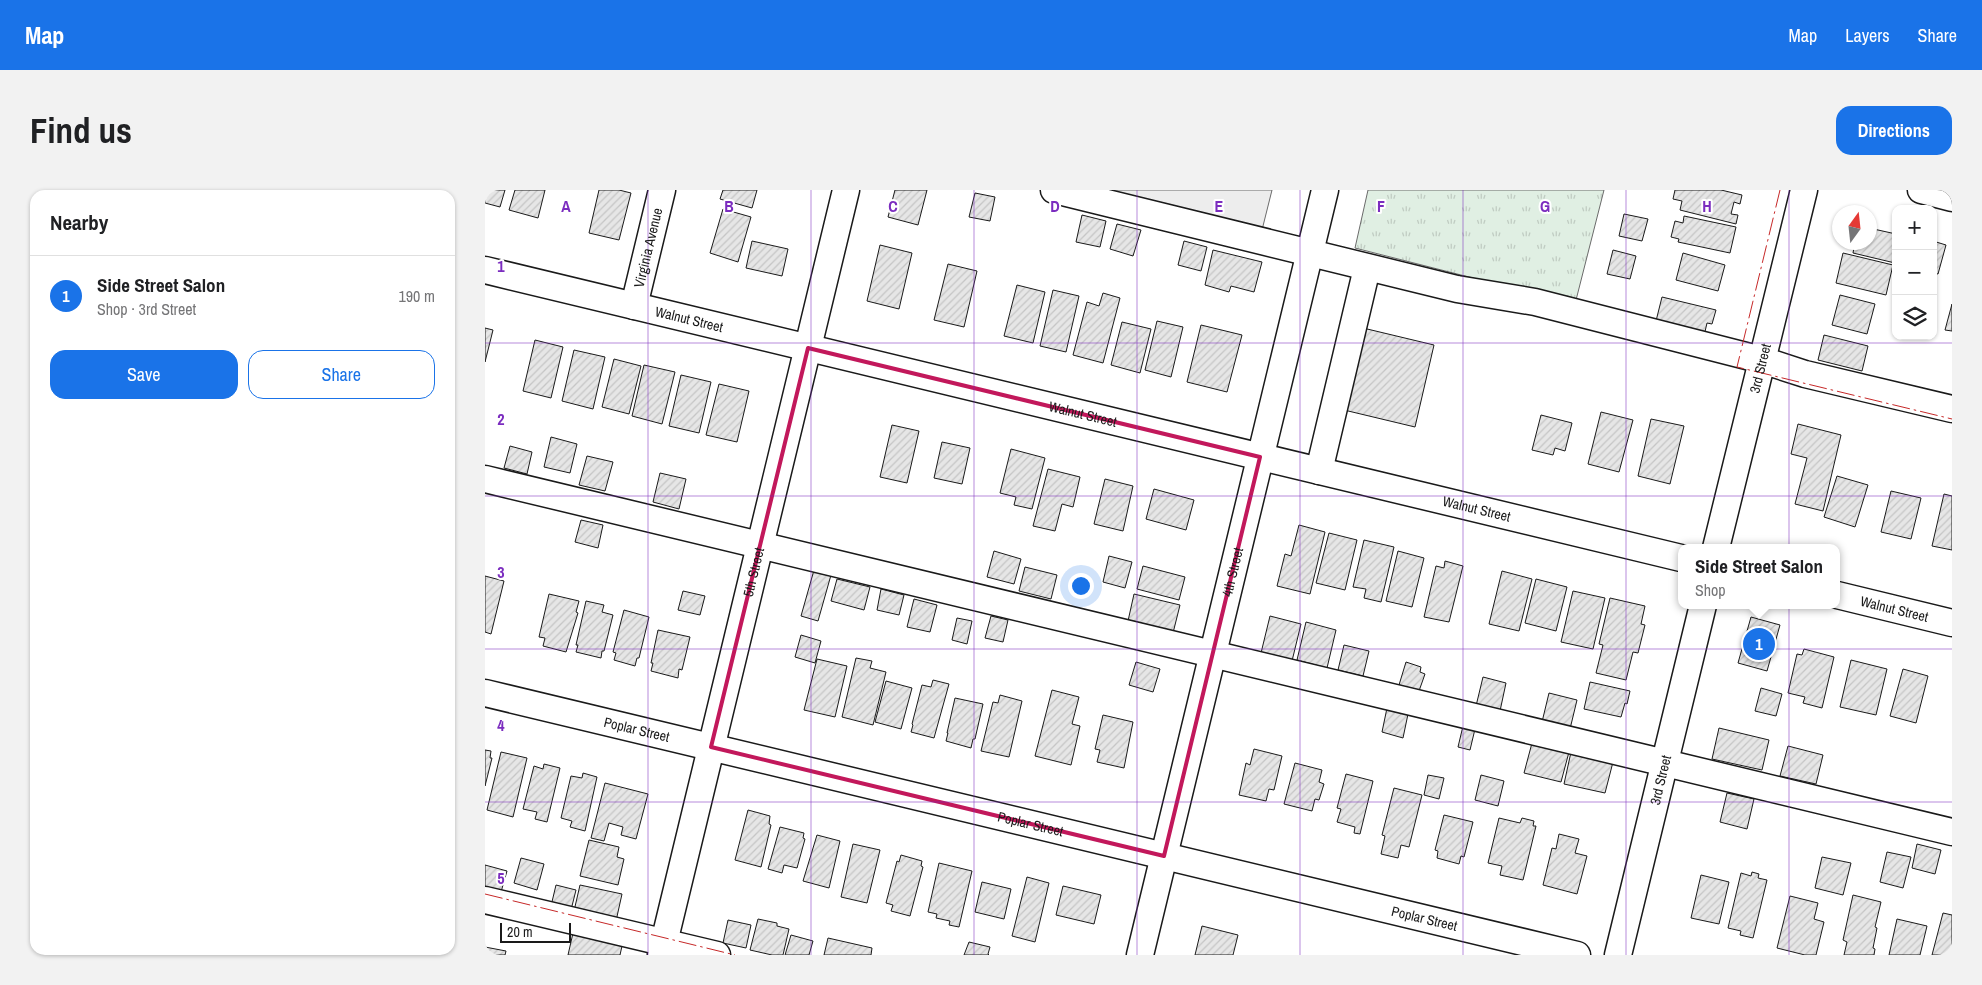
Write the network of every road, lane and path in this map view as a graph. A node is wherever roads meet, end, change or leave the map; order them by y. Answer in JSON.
{"nodes":[{"id":1,"x":662,"y":190,"type":"edge"},
{"id":2,"x":846,"y":190,"type":"edge"},
{"id":3,"x":1054,"y":190,"type":"edge"},
{"id":4,"x":1325,"y":190,"type":"edge"},
{"id":5,"x":1804,"y":190,"type":"edge"},
{"id":6,"x":1091,"y":194,"type":"edge"},
{"id":7,"x":1309,"y":253,"type":"junction"},
{"id":8,"x":1367,"y":268,"type":"junction"},
{"id":9,"x":485,"y":270,"type":"edge"},
{"id":10,"x":634,"y":306,"type":"junction"},
{"id":11,"x":808,"y":348,"type":"junction"},
{"id":12,"x":1762,"y":360,"type":"junction"},
{"id":13,"x":1952,"y":409,"type":"edge"},
{"id":14,"x":1260,"y":457,"type":"junction"},
{"id":15,"x":1319,"y":471,"type":"junction"},
{"id":16,"x":485,"y":479,"type":"edge"},
{"id":17,"x":1717,"y":544,"type":"edge"},
{"id":18,"x":760,"y":546,"type":"junction"},
{"id":19,"x":1678,"y":557,"type":"edge"},
{"id":20,"x":1840,"y":596,"type":"edge"},
{"id":21,"x":1702,"y":609,"type":"edge"},
{"id":22,"x":1952,"y":623,"type":"edge"},
{"id":23,"x":1213,"y":654,"type":"junction"},
{"id":24,"x":485,"y":693,"type":"edge"},
{"id":25,"x":711,"y":747,"type":"junction"},
{"id":26,"x":1664,"y":764,"type":"junction"},
{"id":27,"x":1952,"y":832,"type":"edge"},
{"id":28,"x":1164,"y":856,"type":"junction"},
{"id":29,"x":485,"y":900,"type":"edge"},
{"id":30,"x":662,"y":948,"type":"edge"},
{"id":31,"x":717,"y":955,"type":"edge"},
{"id":32,"x":1140,"y":955,"type":"edge"},
{"id":33,"x":1577,"y":955,"type":"edge"},
{"id":34,"x":1618,"y":955,"type":"edge"}],
"edges":[{"from":1,"to":10,"type":"street","name":"Virginia Avenue"},
{"from":2,"to":11,"type":"street","name":"5th Street"},
{"from":3,"to":6,"type":"street"},
{"from":4,"to":7,"type":"street","name":"4th Street"},
{"from":5,"to":12,"type":"street","name":"3rd Street"},
{"from":6,"to":7,"type":"street"},
{"from":7,"to":8,"type":"street"},
{"from":7,"to":14,"type":"street","name":"4th Street"},
{"from":8,"to":12,"type":"street"},
{"from":8,"to":15,"type":"street"},
{"from":9,"to":10,"type":"street","name":"Walnut Street"},
{"from":10,"to":11,"type":"street","name":"Walnut Street"},
{"from":11,"to":14,"type":"street","name":"Walnut Street"},
{"from":11,"to":18,"type":"street","name":"5th Street"},
{"from":12,"to":13,"type":"street"},
{"from":12,"to":17,"type":"street","name":"3rd Street"},
{"from":14,"to":15,"type":"street","name":"Walnut Street"},
{"from":14,"to":23,"type":"street","name":"4th Street"},
{"from":15,"to":19,"type":"street","name":"Walnut Street"},
{"from":16,"to":18,"type":"street"},
{"from":18,"to":23,"type":"street"},
{"from":18,"to":25,"type":"street","name":"5th Street"},
{"from":20,"to":22,"type":"street","name":"Walnut Street"},
{"from":21,"to":26,"type":"street","name":"3rd Street"},
{"from":23,"to":26,"type":"street"},
{"from":23,"to":28,"type":"street","name":"4th Street"},
{"from":24,"to":25,"type":"street","name":"Poplar Street"},
{"from":25,"to":28,"type":"street","name":"Poplar Street"},
{"from":25,"to":30,"type":"street","name":"5th Street"},
{"from":26,"to":27,"type":"street"},
{"from":26,"to":34,"type":"street","name":"3rd Street"},
{"from":28,"to":32,"type":"street","name":"4th Street"},
{"from":28,"to":33,"type":"street","name":"Poplar Street"},
{"from":29,"to":30,"type":"street"},
{"from":30,"to":31,"type":"street"}]}
